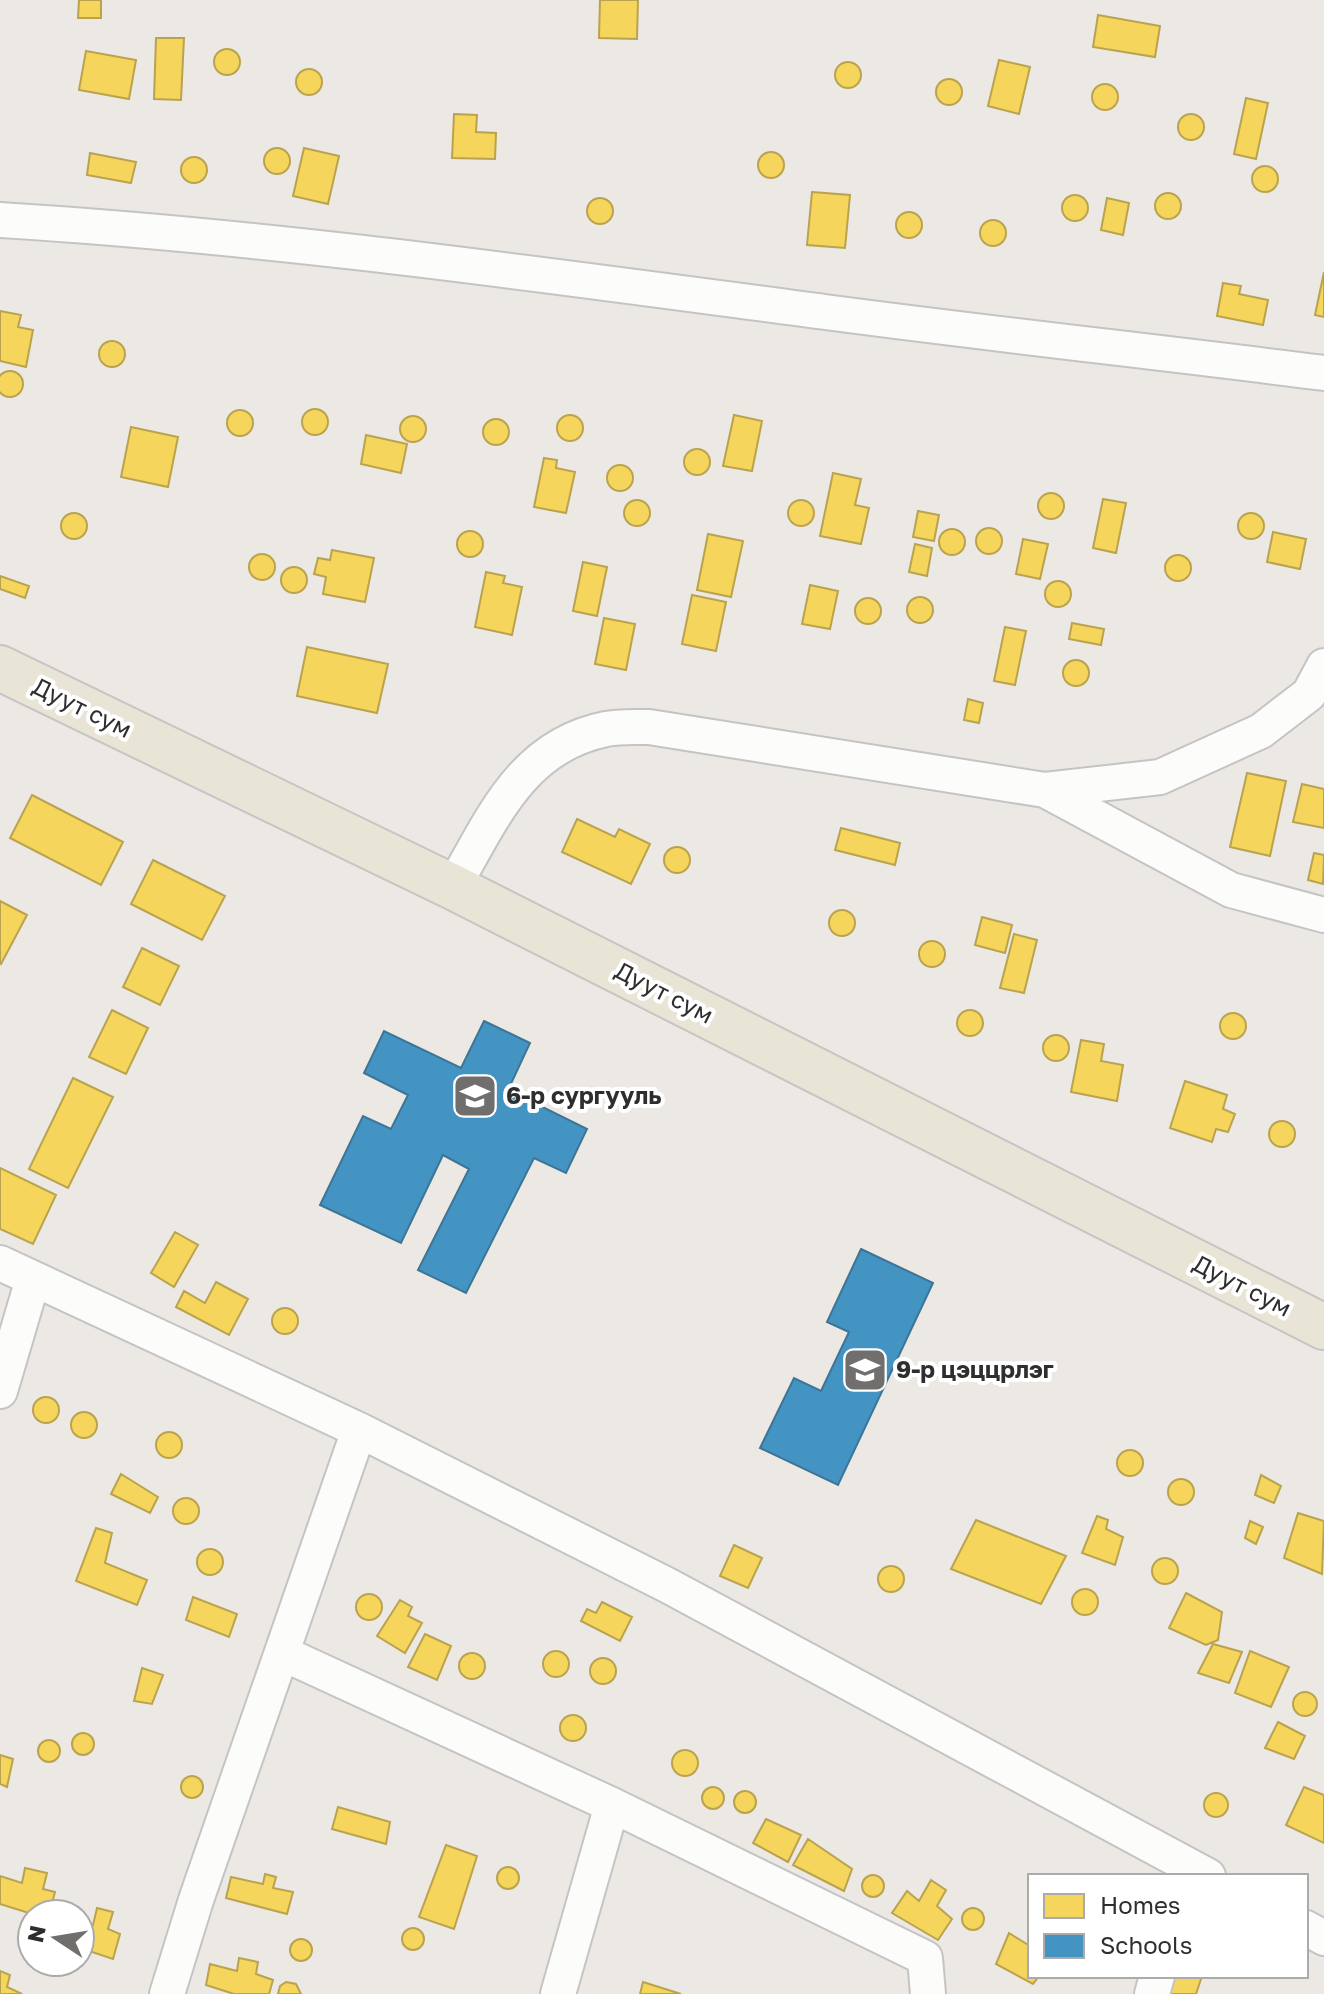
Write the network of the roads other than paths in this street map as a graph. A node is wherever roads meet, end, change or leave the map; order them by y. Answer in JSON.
{"nodes":[{"id":1,"x":0,"y":220,"type":"edge"},
{"id":2,"x":1324,"y":373,"type":"edge"},
{"id":3,"x":0,"y":668,"type":"edge"},
{"id":4,"x":1319,"y":686,"type":"edge"},
{"id":5,"x":1045,"y":790,"type":"junction"},
{"id":6,"x":453,"y":887,"type":"junction"},
{"id":7,"x":1324,"y":915,"type":"edge"},
{"id":8,"x":0,"y":1263,"type":"edge"},
{"id":9,"x":33,"y":1279,"type":"junction"},
{"id":10,"x":1320,"y":1316,"type":"edge"},
{"id":11,"x":0,"y":1391,"type":"edge"},
{"id":12,"x":359,"y":1430,"type":"junction"},
{"id":13,"x":282,"y":1653,"type":"junction"},
{"id":14,"x":612,"y":1805,"type":"junction"},
{"id":15,"x":1194,"y":1873,"type":"edge"},
{"id":16,"x":167,"y":1994,"type":"edge"},
{"id":17,"x":558,"y":1994,"type":"edge"},
{"id":18,"x":928,"y":1994,"type":"edge"}],
"edges":[{"from":1,"to":2,"type":"street"},
{"from":3,"to":6,"type":"main road","name":"Дуут сум"},
{"from":4,"to":5,"type":"street"},
{"from":5,"to":6,"type":"street"},
{"from":5,"to":7,"type":"street"},
{"from":6,"to":10,"type":"main road","name":"Дуут сум"},
{"from":8,"to":9,"type":"street"},
{"from":9,"to":11,"type":"street"},
{"from":9,"to":12,"type":"street"},
{"from":12,"to":13,"type":"street"},
{"from":12,"to":15,"type":"street"},
{"from":13,"to":14,"type":"street"},
{"from":13,"to":16,"type":"street"},
{"from":14,"to":17,"type":"street"},
{"from":14,"to":18,"type":"street"}]}
